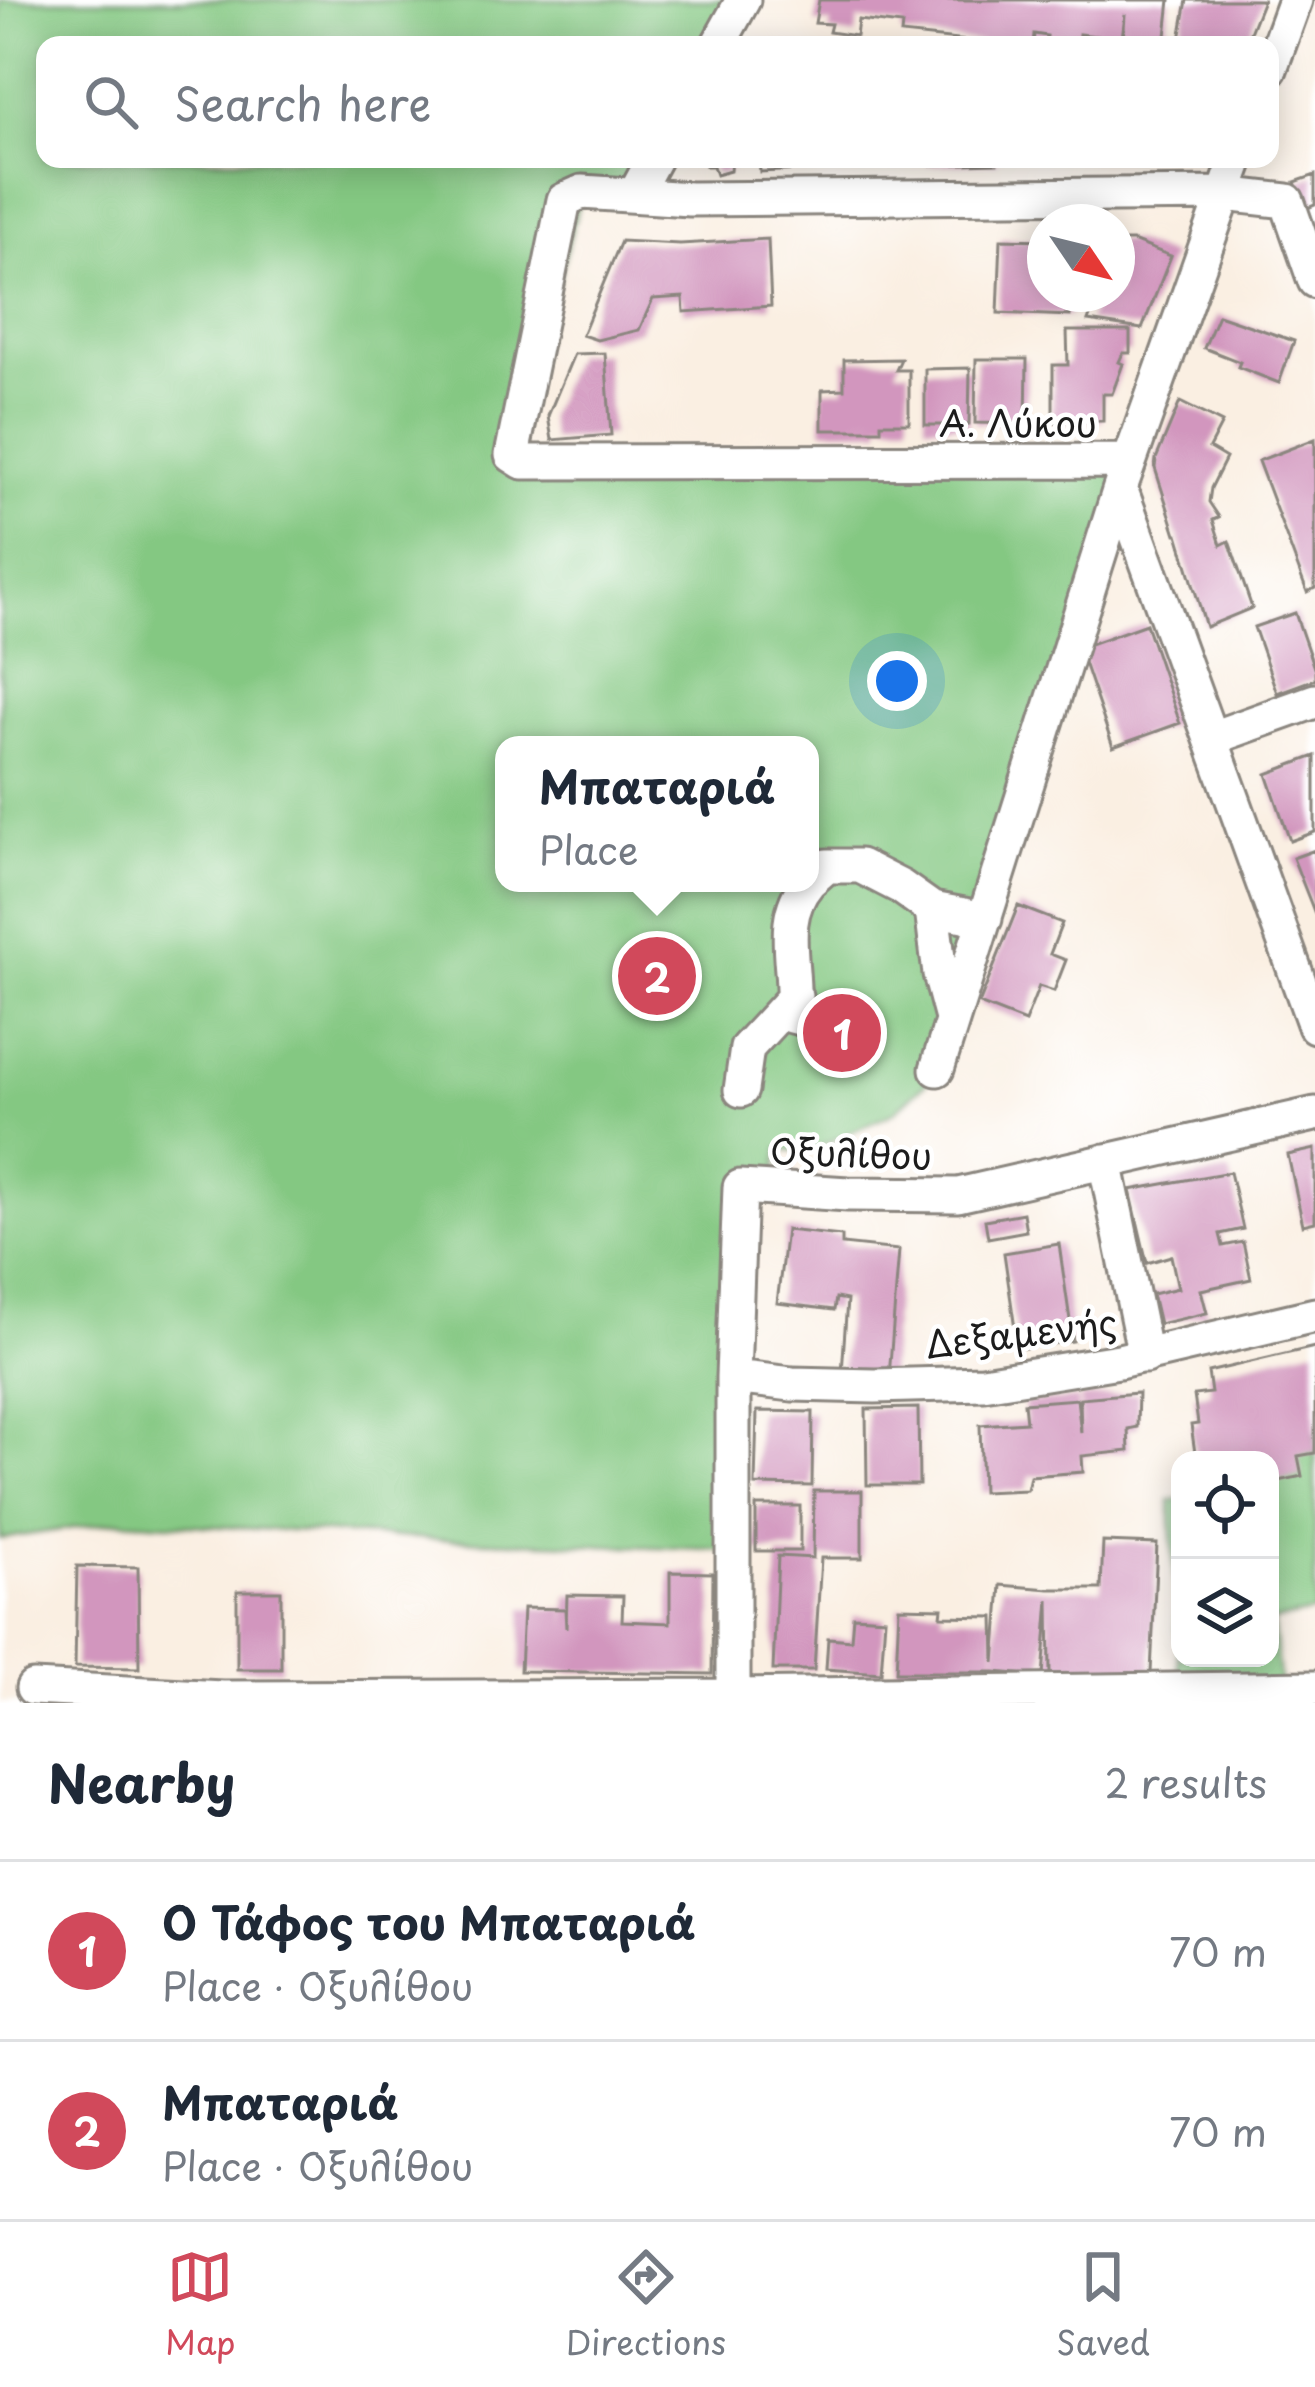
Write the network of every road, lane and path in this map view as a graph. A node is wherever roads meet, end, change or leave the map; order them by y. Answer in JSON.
{"nodes":[{"id":1,"x":743,"y":0,"type":"edge"},
{"id":2,"x":1295,"y":0,"type":"edge"},
{"id":3,"x":723,"y":36,"type":"edge"},
{"id":4,"x":1279,"y":44,"type":"edge"},
{"id":5,"x":649,"y":168,"type":"edge"},
{"id":6,"x":1235,"y":168,"type":"edge"},
{"id":7,"x":634,"y":194,"type":"junction"},
{"id":8,"x":1225,"y":194,"type":"junction"},
{"id":9,"x":1315,"y":281,"type":"edge"},
{"id":10,"x":1124,"y":475,"type":"junction"},
{"id":11,"x":1315,"y":701,"type":"edge"},
{"id":12,"x":1212,"y":738,"type":"junction"},
{"id":13,"x":819,"y":873,"type":"edge"},
{"id":14,"x":801,"y":892,"type":"edge"},
{"id":15,"x":932,"y":909,"type":"junction"},
{"id":16,"x":985,"y":919,"type":"junction"},
{"id":17,"x":795,"y":996,"type":"junction"},
{"id":18,"x":952,"y":1021,"type":"junction"},
{"id":19,"x":826,"y":1025,"type":"dead end"},
{"id":20,"x":1315,"y":1027,"type":"edge"},
{"id":21,"x":937,"y":1070,"type":"dead end"},
{"id":22,"x":741,"y":1090,"type":"dead end"},
{"id":23,"x":1315,"y":1114,"type":"edge"},
{"id":24,"x":1105,"y":1161,"type":"junction"},
{"id":25,"x":1315,"y":1316,"type":"edge"},
{"id":26,"x":1145,"y":1356,"type":"junction"},
{"id":27,"x":733,"y":1377,"type":"junction"},
{"id":28,"x":33,"y":1688,"type":"dead end"},
{"id":29,"x":1315,"y":1688,"type":"edge"},
{"id":30,"x":733,"y":1696,"type":"junction"}],
"edges":[{"from":1,"to":3,"type":"street"},
{"from":2,"to":4,"type":"street"},
{"from":5,"to":7,"type":"street"},
{"from":6,"to":8,"type":"street"},
{"from":7,"to":8,"type":"street"},
{"from":7,"to":10,"type":"street","name":"Α. Λύκου"},
{"from":8,"to":9,"type":"street"},
{"from":8,"to":10,"type":"street"},
{"from":10,"to":12,"type":"street","name":"Α. Λύκου"},
{"from":10,"to":16,"type":"street"},
{"from":11,"to":12,"type":"street"},
{"from":12,"to":20,"type":"street","name":"Α. Λύκου"},
{"from":13,"to":15,"type":"street"},
{"from":14,"to":17,"type":"street"},
{"from":15,"to":16,"type":"street"},
{"from":15,"to":18,"type":"street"},
{"from":16,"to":18,"type":"street"},
{"from":17,"to":19,"type":"street"},
{"from":17,"to":22,"type":"street"},
{"from":18,"to":21,"type":"street"},
{"from":23,"to":24,"type":"street","name":"Οξυλίθου"},
{"from":24,"to":26,"type":"street"},
{"from":24,"to":27,"type":"street","name":"Οξυλίθου"},
{"from":25,"to":26,"type":"street","name":"Δεξαμενής"},
{"from":26,"to":27,"type":"street","name":"Δεξαμενής"},
{"from":27,"to":30,"type":"street","name":"Οξυλίθου"},
{"from":28,"to":30,"type":"street"},
{"from":29,"to":30,"type":"street"}]}
